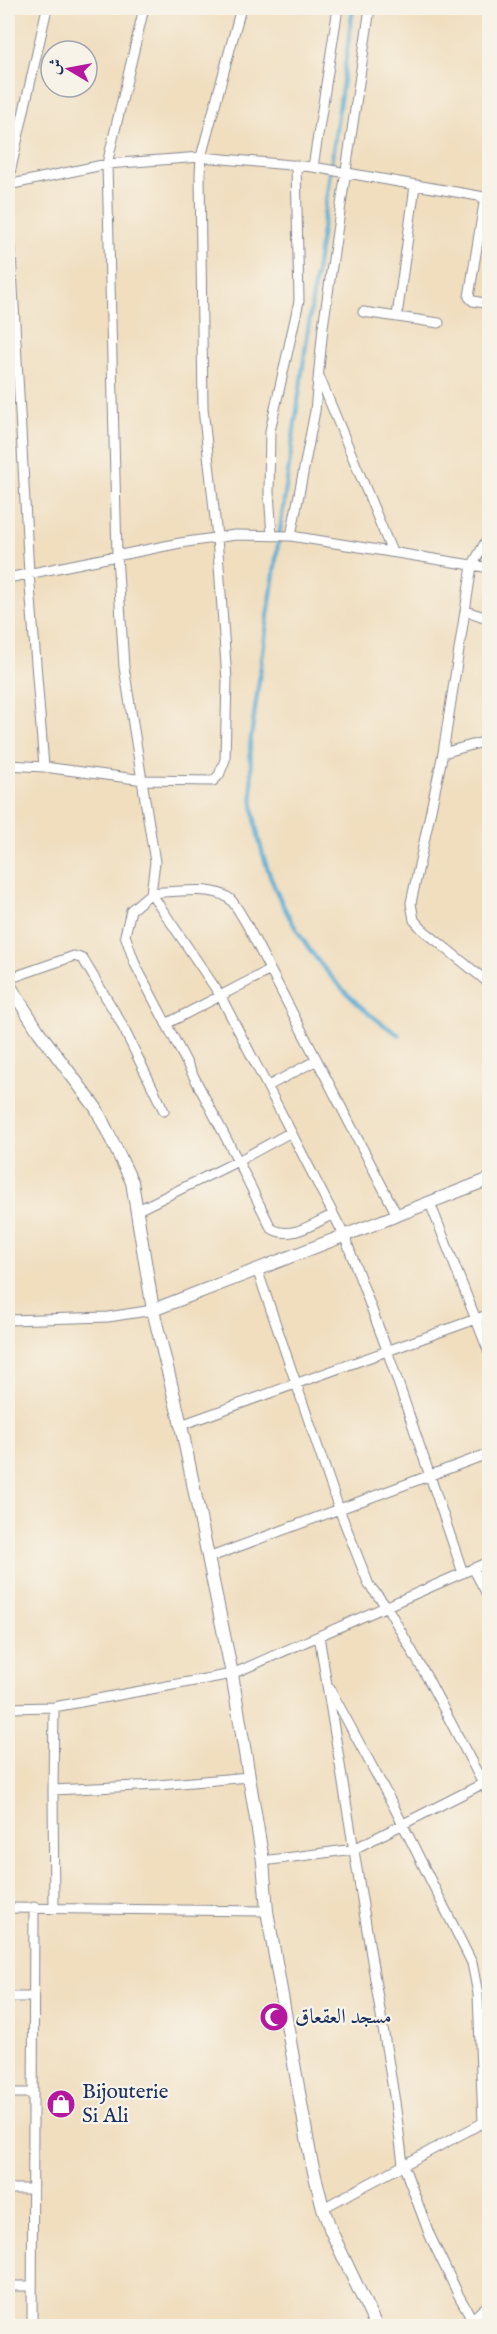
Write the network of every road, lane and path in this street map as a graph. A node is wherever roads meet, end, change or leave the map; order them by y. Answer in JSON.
{"nodes":[{"id":1,"x":47,"y":8,"type":"edge"},
{"id":2,"x":144,"y":8,"type":"edge"},
{"id":3,"x":241,"y":8,"type":"edge"},
{"id":4,"x":338,"y":8,"type":"edge"},
{"id":5,"x":370,"y":8,"type":"edge"},
{"id":6,"x":201,"y":157,"type":"junction"},
{"id":7,"x":107,"y":164,"type":"junction"},
{"id":8,"x":297,"y":165,"type":"junction"},
{"id":9,"x":314,"y":167,"type":"junction"},
{"id":10,"x":345,"y":174,"type":"junction"},
{"id":11,"x":8,"y":183,"type":"edge"},
{"id":12,"x":415,"y":186,"type":"junction"},
{"id":13,"x":487,"y":197,"type":"edge"},
{"id":14,"x":8,"y":199,"type":"edge"},
{"id":15,"x":489,"y":304,"type":"edge"},
{"id":16,"x":363,"y":312,"type":"dead end"},
{"id":17,"x":397,"y":316,"type":"junction"},
{"id":18,"x":439,"y":322,"type":"dead end"},
{"id":19,"x":318,"y":374,"type":"junction"},
{"id":20,"x":489,"y":534,"type":"edge"},
{"id":21,"x":272,"y":535,"type":"junction"},
{"id":22,"x":291,"y":536,"type":"junction"},
{"id":23,"x":217,"y":537,"type":"junction"},
{"id":24,"x":392,"y":552,"type":"junction"},
{"id":25,"x":117,"y":555,"type":"junction"},
{"id":26,"x":472,"y":566,"type":"junction"},
{"id":27,"x":489,"y":568,"type":"edge"},
{"id":28,"x":29,"y":573,"type":"junction"},
{"id":29,"x":8,"y":578,"type":"edge"},
{"id":30,"x":466,"y":611,"type":"junction"},
{"id":31,"x":489,"y":619,"type":"edge"},
{"id":32,"x":489,"y":740,"type":"edge"},
{"id":33,"x":443,"y":753,"type":"junction"},
{"id":34,"x":8,"y":765,"type":"edge"},
{"id":35,"x":44,"y":767,"type":"junction"},
{"id":36,"x":144,"y":780,"type":"junction"},
{"id":37,"x":151,"y":894,"type":"junction"},
{"id":38,"x":270,"y":970,"type":"junction"},
{"id":39,"x":8,"y":981,"type":"edge"},
{"id":40,"x":489,"y":984,"type":"edge"},
{"id":41,"x":220,"y":994,"type":"junction"},
{"id":42,"x":166,"y":1024,"type":"junction"},
{"id":43,"x":317,"y":1060,"type":"junction"},
{"id":44,"x":268,"y":1086,"type":"junction"},
{"id":45,"x":164,"y":1112,"type":"dead end"},
{"id":46,"x":291,"y":1132,"type":"junction"},
{"id":47,"x":238,"y":1161,"type":"junction"},
{"id":48,"x":489,"y":1179,"type":"edge"},
{"id":49,"x":430,"y":1203,"type":"junction"},
{"id":50,"x":138,"y":1210,"type":"junction"},
{"id":51,"x":332,"y":1215,"type":"junction"},
{"id":52,"x":397,"y":1215,"type":"junction"},
{"id":53,"x":344,"y":1235,"type":"junction"},
{"id":54,"x":257,"y":1269,"type":"junction"},
{"id":55,"x":153,"y":1310,"type":"junction"},
{"id":56,"x":489,"y":1314,"type":"edge"},
{"id":57,"x":477,"y":1319,"type":"junction"},
{"id":58,"x":8,"y":1320,"type":"edge"},
{"id":59,"x":387,"y":1350,"type":"junction"},
{"id":60,"x":489,"y":1355,"type":"edge"},
{"id":61,"x":298,"y":1384,"type":"junction"},
{"id":62,"x":181,"y":1425,"type":"junction"},
{"id":63,"x":489,"y":1453,"type":"edge"},
{"id":64,"x":430,"y":1475,"type":"junction"},
{"id":65,"x":339,"y":1509,"type":"junction"},
{"id":66,"x":208,"y":1558,"type":"junction"},
{"id":67,"x":489,"y":1561,"type":"edge"},
{"id":68,"x":473,"y":1568,"type":"junction"},
{"id":69,"x":463,"y":1573,"type":"junction"},
{"id":70,"x":489,"y":1600,"type":"edge"},
{"id":71,"x":387,"y":1607,"type":"junction"},
{"id":72,"x":319,"y":1636,"type":"junction"},
{"id":73,"x":232,"y":1674,"type":"junction"},
{"id":74,"x":326,"y":1682,"type":"junction"},
{"id":75,"x":54,"y":1707,"type":"junction"},
{"id":76,"x":8,"y":1708,"type":"edge"},
{"id":77,"x":249,"y":1777,"type":"junction"},
{"id":78,"x":486,"y":1782,"type":"edge"},
{"id":79,"x":52,"y":1790,"type":"junction"},
{"id":80,"x":489,"y":1797,"type":"edge"},
{"id":81,"x":402,"y":1825,"type":"junction"},
{"id":82,"x":354,"y":1849,"type":"junction"},
{"id":83,"x":263,"y":1861,"type":"junction"},
{"id":84,"x":34,"y":1907,"type":"junction"},
{"id":85,"x":8,"y":1908,"type":"edge"},
{"id":86,"x":54,"y":1908,"type":"junction"},
{"id":87,"x":267,"y":1911,"type":"junction"},
{"id":88,"x":8,"y":1997,"type":"edge"},
{"id":89,"x":33,"y":1997,"type":"junction"},
{"id":90,"x":8,"y":2093,"type":"edge"},
{"id":91,"x":33,"y":2093,"type":"junction"},
{"id":92,"x":486,"y":2121,"type":"edge"},
{"id":93,"x":489,"y":2133,"type":"edge"},
{"id":94,"x":403,"y":2164,"type":"junction"},
{"id":95,"x":31,"y":2189,"type":"junction"},
{"id":96,"x":8,"y":2190,"type":"edge"},
{"id":97,"x":323,"y":2208,"type":"junction"},
{"id":98,"x":8,"y":2286,"type":"edge"},
{"id":99,"x":31,"y":2286,"type":"junction"},
{"id":100,"x":489,"y":2303,"type":"edge"},
{"id":101,"x":472,"y":2322,"type":"edge"},
{"id":102,"x":32,"y":2326,"type":"edge"},
{"id":103,"x":376,"y":2326,"type":"edge"},
{"id":104,"x":459,"y":2326,"type":"edge"}],
"edges":[{"from":1,"to":11,"type":"street"},
{"from":2,"to":7,"type":"street"},
{"from":3,"to":6,"type":"street"},
{"from":4,"to":9,"type":"street"},
{"from":5,"to":10,"type":"street"},
{"from":6,"to":7,"type":"street"},
{"from":6,"to":8,"type":"street"},
{"from":6,"to":23,"type":"street"},
{"from":7,"to":11,"type":"street"},
{"from":7,"to":25,"type":"street"},
{"from":8,"to":9,"type":"street"},
{"from":8,"to":21,"type":"street"},
{"from":9,"to":10,"type":"street"},
{"from":10,"to":12,"type":"street"},
{"from":10,"to":19,"type":"street"},
{"from":12,"to":13,"type":"street"},
{"from":12,"to":17,"type":"street"},
{"from":13,"to":15,"type":"street"},
{"from":14,"to":28,"type":"street"},
{"from":16,"to":17,"type":"street"},
{"from":17,"to":18,"type":"street"},
{"from":19,"to":22,"type":"street"},
{"from":19,"to":24,"type":"street"},
{"from":20,"to":26,"type":"street"},
{"from":21,"to":22,"type":"street"},
{"from":21,"to":23,"type":"street"},
{"from":22,"to":24,"type":"street"},
{"from":23,"to":25,"type":"street"},
{"from":23,"to":36,"type":"street"},
{"from":24,"to":26,"type":"street"},
{"from":25,"to":28,"type":"street"},
{"from":25,"to":36,"type":"street"},
{"from":26,"to":27,"type":"street"},
{"from":26,"to":30,"type":"street"},
{"from":28,"to":29,"type":"street"},
{"from":28,"to":35,"type":"street"},
{"from":30,"to":31,"type":"street"},
{"from":30,"to":33,"type":"street"},
{"from":32,"to":33,"type":"street"},
{"from":33,"to":40,"type":"street"},
{"from":34,"to":35,"type":"street"},
{"from":35,"to":36,"type":"street"},
{"from":36,"to":37,"type":"street"},
{"from":37,"to":38,"type":"street"},
{"from":37,"to":41,"type":"street"},
{"from":37,"to":42,"type":"street"},
{"from":38,"to":41,"type":"street"},
{"from":38,"to":43,"type":"street"},
{"from":39,"to":45,"type":"street"},
{"from":39,"to":50,"type":"street"},
{"from":41,"to":42,"type":"street"},
{"from":41,"to":44,"type":"street"},
{"from":42,"to":47,"type":"street"},
{"from":43,"to":44,"type":"street"},
{"from":43,"to":52,"type":"street"},
{"from":44,"to":46,"type":"street"},
{"from":46,"to":47,"type":"street"},
{"from":46,"to":51,"type":"street"},
{"from":47,"to":50,"type":"street"},
{"from":47,"to":51,"type":"street"},
{"from":48,"to":49,"type":"street"},
{"from":49,"to":52,"type":"street"},
{"from":49,"to":57,"type":"street"},
{"from":50,"to":55,"type":"street"},
{"from":51,"to":53,"type":"street"},
{"from":52,"to":53,"type":"street"},
{"from":53,"to":54,"type":"street"},
{"from":53,"to":59,"type":"street"},
{"from":54,"to":55,"type":"street"},
{"from":54,"to":61,"type":"street"},
{"from":55,"to":58,"type":"street"},
{"from":55,"to":62,"type":"street"},
{"from":56,"to":57,"type":"street"},
{"from":57,"to":59,"type":"street"},
{"from":57,"to":60,"type":"street"},
{"from":59,"to":61,"type":"street"},
{"from":59,"to":64,"type":"street"},
{"from":61,"to":62,"type":"street"},
{"from":61,"to":65,"type":"street"},
{"from":62,"to":66,"type":"street"},
{"from":63,"to":64,"type":"street"},
{"from":64,"to":65,"type":"street"},
{"from":64,"to":69,"type":"street"},
{"from":65,"to":66,"type":"street"},
{"from":65,"to":71,"type":"street"},
{"from":66,"to":73,"type":"street"},
{"from":67,"to":68,"type":"street"},
{"from":68,"to":69,"type":"street"},
{"from":68,"to":70,"type":"street"},
{"from":69,"to":71,"type":"street"},
{"from":71,"to":72,"type":"street"},
{"from":71,"to":78,"type":"street"},
{"from":72,"to":73,"type":"street"},
{"from":72,"to":74,"type":"street"},
{"from":73,"to":75,"type":"street"},
{"from":73,"to":77,"type":"street"},
{"from":74,"to":81,"type":"street"},
{"from":74,"to":82,"type":"street"},
{"from":75,"to":76,"type":"street"},
{"from":75,"to":79,"type":"street"},
{"from":77,"to":79,"type":"street"},
{"from":77,"to":83,"type":"street"},
{"from":78,"to":80,"type":"street"},
{"from":78,"to":81,"type":"street"},
{"from":79,"to":86,"type":"street"},
{"from":81,"to":82,"type":"street"},
{"from":81,"to":92,"type":"street"},
{"from":82,"to":83,"type":"street"},
{"from":82,"to":94,"type":"street"},
{"from":83,"to":87,"type":"street"},
{"from":84,"to":85,"type":"street"},
{"from":84,"to":86,"type":"street"},
{"from":84,"to":89,"type":"street"},
{"from":86,"to":87,"type":"street"},
{"from":87,"to":97,"type":"street"},
{"from":88,"to":89,"type":"street"},
{"from":89,"to":91,"type":"street"},
{"from":90,"to":91,"type":"street"},
{"from":91,"to":95,"type":"street"},
{"from":92,"to":93,"type":"street"},
{"from":92,"to":94,"type":"street"},
{"from":94,"to":97,"type":"street"},
{"from":94,"to":101,"type":"street"},
{"from":95,"to":96,"type":"street"},
{"from":95,"to":99,"type":"street"},
{"from":97,"to":103,"type":"street"},
{"from":98,"to":99,"type":"street"},
{"from":99,"to":102,"type":"street"},
{"from":100,"to":101,"type":"street"},
{"from":101,"to":104,"type":"street"}]}
